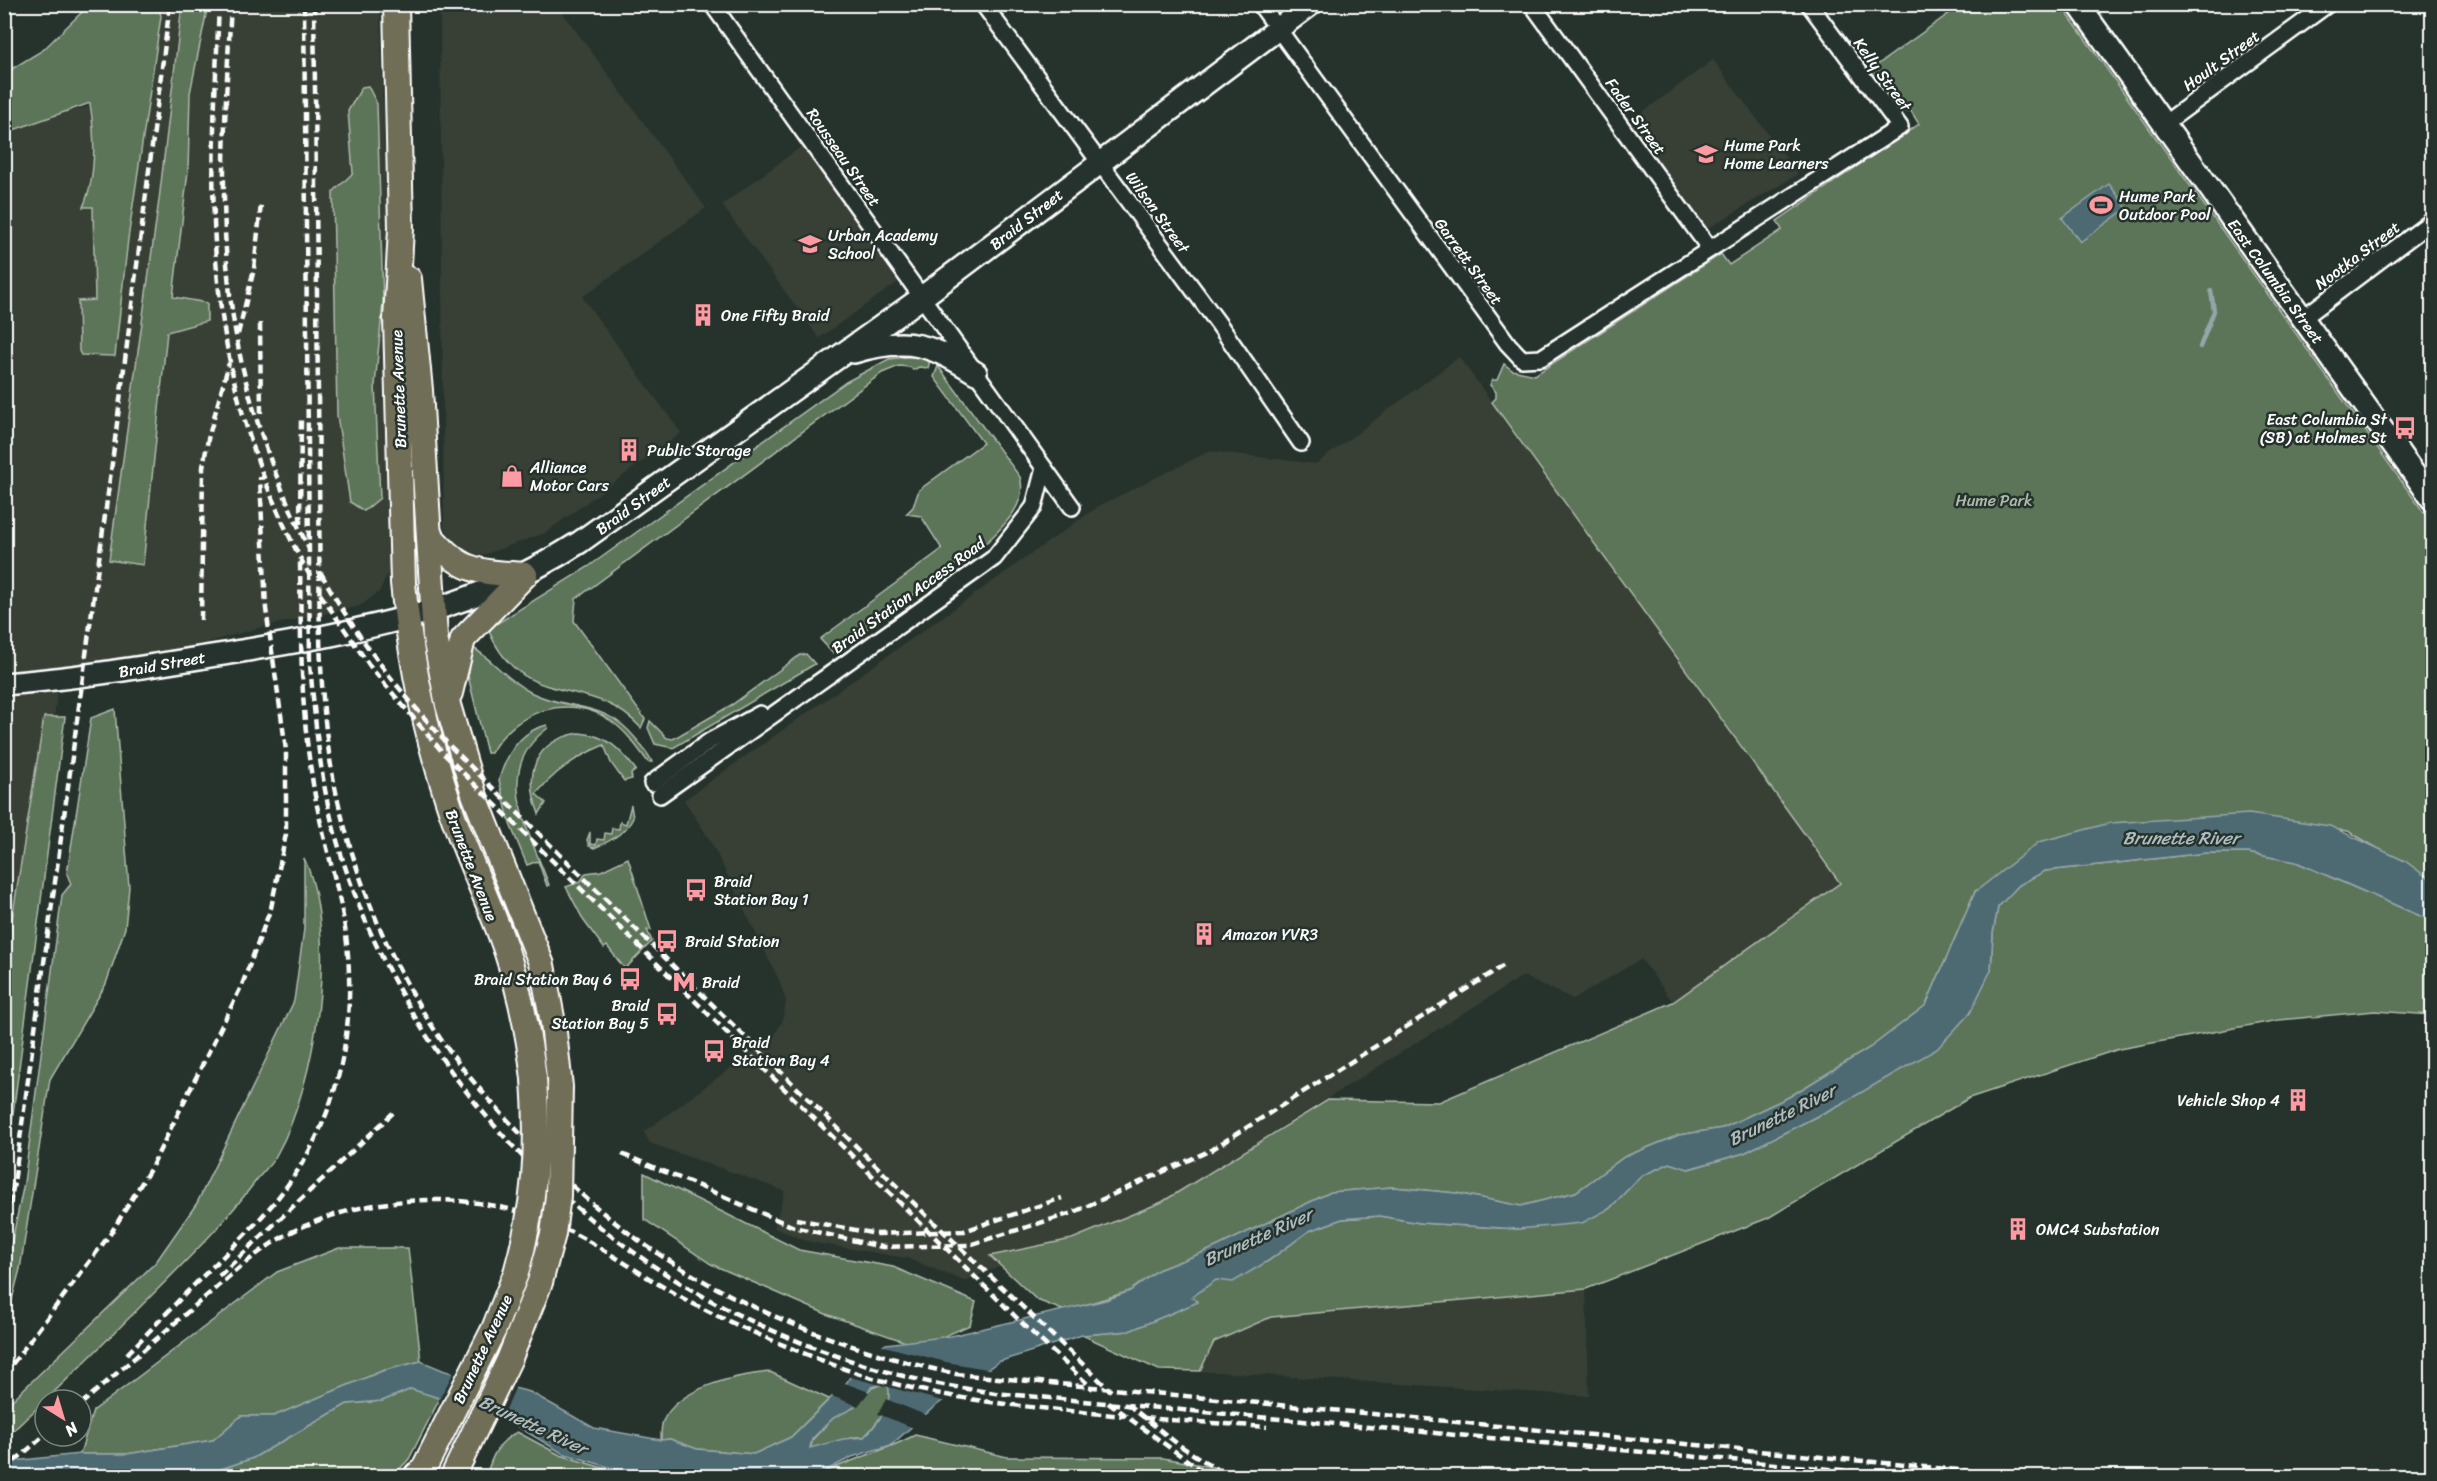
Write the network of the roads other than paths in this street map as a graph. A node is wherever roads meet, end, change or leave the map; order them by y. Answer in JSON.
{"nodes":[{"id":1,"x":396,"y":4,"type":"edge"},
{"id":2,"x":712,"y":4,"type":"edge"},
{"id":3,"x":983,"y":4,"type":"edge"},
{"id":4,"x":1260,"y":4,"type":"edge"},
{"id":5,"x":1311,"y":4,"type":"edge"},
{"id":6,"x":1532,"y":4,"type":"edge"},
{"id":7,"x":1809,"y":4,"type":"edge"},
{"id":8,"x":2078,"y":4,"type":"edge"},
{"id":9,"x":2328,"y":4,"type":"edge"},
{"id":10,"x":1278,"y":29,"type":"junction"},
{"id":11,"x":2164,"y":124,"type":"junction"},
{"id":12,"x":1098,"y":162,"type":"junction"},
{"id":13,"x":2433,"y":221,"type":"edge"},
{"id":14,"x":401,"y":229,"type":"junction"},
{"id":15,"x":1710,"y":249,"type":"junction"},
{"id":16,"x":921,"y":298,"type":"junction"},
{"id":17,"x":2303,"y":318,"type":"junction"},
{"id":18,"x":842,"y":355,"type":"junction"},
{"id":19,"x":976,"y":373,"type":"junction"},
{"id":20,"x":1301,"y":443,"type":"dead end"},
{"id":21,"x":1044,"y":468,"type":"junction"},
{"id":22,"x":2433,"y":499,"type":"edge"},
{"id":23,"x":1072,"y":507,"type":"dead end"},
{"id":24,"x":430,"y":535,"type":"junction"},
{"id":25,"x":525,"y":575,"type":"junction"},
{"id":26,"x":434,"y":611,"type":"junction"},
{"id":27,"x":406,"y":620,"type":"junction"},
{"id":28,"x":4,"y":684,"type":"edge"},
{"id":29,"x":448,"y":705,"type":"junction"},
{"id":30,"x":656,"y":789,"type":"dead end"},
{"id":31,"x":420,"y":1476,"type":"edge"},
{"id":32,"x":453,"y":1476,"type":"edge"}],
"edges":[{"from":1,"to":14,"type":"main road","name":"Brunette Avenue"},
{"from":2,"to":16,"type":"street","name":"Rousseau Street"},
{"from":3,"to":12,"type":"street","name":"Wilson Street"},
{"from":4,"to":10,"type":"street","name":"Garrett Street"},
{"from":5,"to":10,"type":"main road","name":"Braid Street"},
{"from":6,"to":15,"type":"street","name":"Fader Street"},
{"from":7,"to":15,"type":"street","name":"Kelly Street"},
{"from":8,"to":11,"type":"main road","name":"East Columbia Street"},
{"from":9,"to":11,"type":"street","name":"Hoult Street"},
{"from":10,"to":12,"type":"main road","name":"Braid Street"},
{"from":10,"to":15,"type":"street","name":"Garrett Street"},
{"from":11,"to":17,"type":"main road","name":"East Columbia Street"},
{"from":12,"to":16,"type":"main road","name":"Braid Street"},
{"from":12,"to":20,"type":"street","name":"Wilson Street"},
{"from":13,"to":17,"type":"street","name":"Nootka Street"},
{"from":14,"to":24,"type":"main road","name":"Brunette Avenue"},
{"from":14,"to":27,"type":"main road","name":"Brunette Avenue"},
{"from":16,"to":18,"type":"main road","name":"Braid Street"},
{"from":16,"to":19,"type":"street","name":"Rousseau Street"},
{"from":17,"to":22,"type":"main road","name":"East Columbia Street"},
{"from":18,"to":19,"type":"main road"},
{"from":18,"to":25,"type":"main road","name":"Braid Street"},
{"from":19,"to":21,"type":"street","name":"Rousseau Street"},
{"from":21,"to":23,"type":"street","name":"Rousseau Street"},
{"from":21,"to":30,"type":"street","name":"Braid Station Access Road"},
{"from":24,"to":25,"type":"main road"},
{"from":24,"to":26,"type":"main road","name":"Brunette Avenue"},
{"from":25,"to":26,"type":"main road","name":"Braid Street"},
{"from":25,"to":29,"type":"main road"},
{"from":26,"to":27,"type":"main road","name":"Braid Street"},
{"from":26,"to":29,"type":"main road","name":"Brunette Avenue"},
{"from":27,"to":28,"type":"main road","name":"Braid Street"},
{"from":27,"to":31,"type":"main road","name":"Brunette Avenue","bridge":true},
{"from":29,"to":32,"type":"main road","name":"Brunette Avenue","bridge":true}]}
